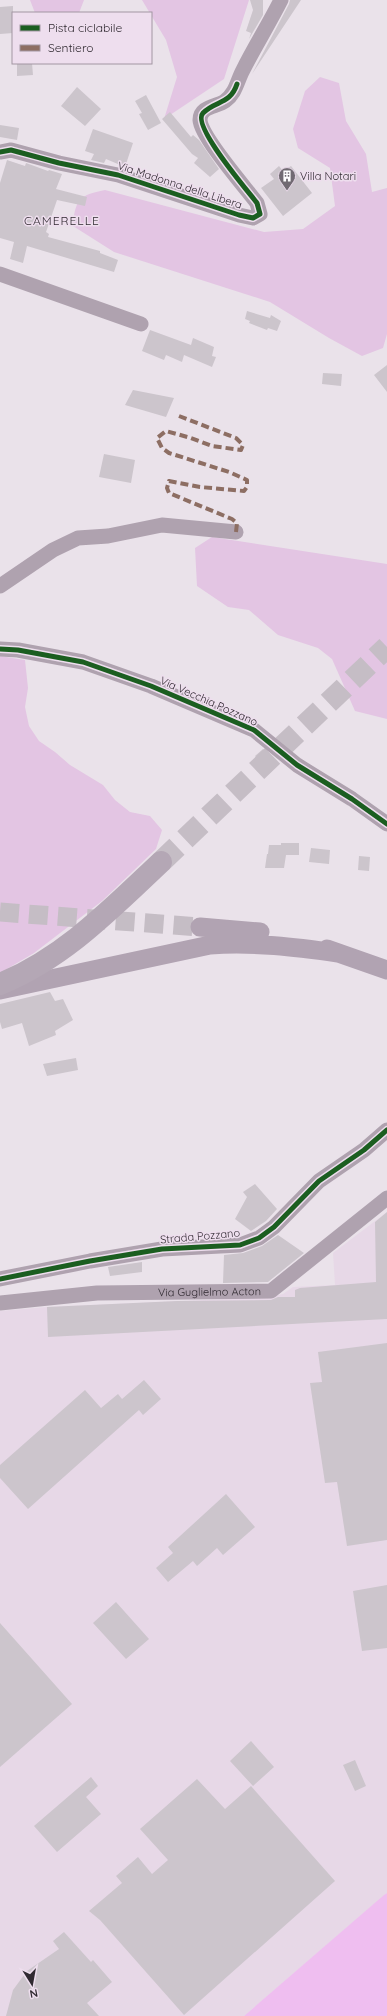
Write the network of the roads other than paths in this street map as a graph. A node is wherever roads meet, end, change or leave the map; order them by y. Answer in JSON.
{"nodes":[{"id":1,"x":282,"y":0,"type":"edge"},
{"id":2,"x":0,"y":152,"type":"edge"},
{"id":3,"x":0,"y":274,"type":"edge"},
{"id":4,"x":141,"y":324,"type":"dead end"},
{"id":5,"x":236,"y":532,"type":"dead end"},
{"id":6,"x":0,"y":586,"type":"edge"},
{"id":7,"x":0,"y":649,"type":"edge"},
{"id":8,"x":387,"y":824,"type":"edge"},
{"id":9,"x":161,"y":862,"type":"tunnel mouth"},
{"id":10,"x":200,"y":928,"type":"tunnel mouth"},
{"id":11,"x":338,"y":953,"type":"junction"},
{"id":12,"x":387,"y":970,"type":"edge"},
{"id":13,"x":0,"y":984,"type":"edge"},
{"id":14,"x":0,"y":990,"type":"edge"},
{"id":15,"x":387,"y":1130,"type":"edge"},
{"id":16,"x":387,"y":1198,"type":"edge"},
{"id":17,"x":0,"y":1279,"type":"edge"},
{"id":18,"x":0,"y":1303,"type":"edge"}],
"edges":[{"from":1,"to":2,"type":"street","name":"Via Madonna della Libera"},
{"from":3,"to":4,"type":"street"},
{"from":5,"to":6,"type":"street"},
{"from":7,"to":8,"type":"street","name":"Via Vecchia Pozzano"},
{"from":9,"to":13,"type":"highway"},
{"from":10,"to":11,"type":"main road"},
{"from":11,"to":12,"type":"main road"},
{"from":11,"to":14,"type":"main road"},
{"from":15,"to":17,"type":"street","name":"Strada Pozzano"},
{"from":16,"to":18,"type":"street","name":"Via Guglielmo Acton"}]}
